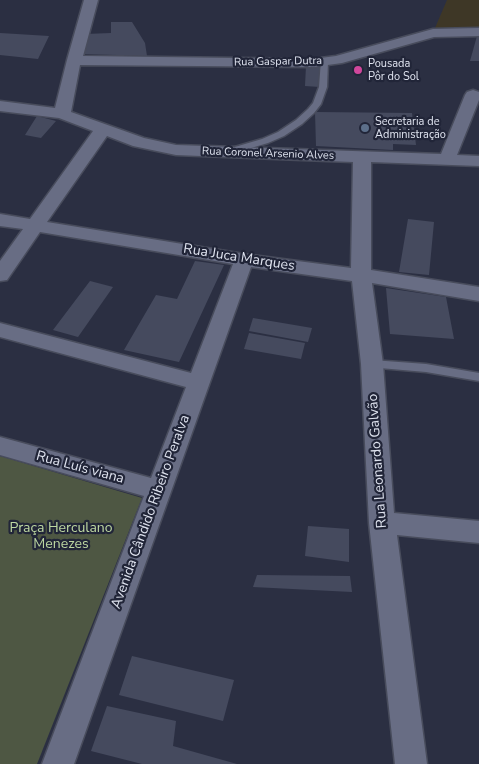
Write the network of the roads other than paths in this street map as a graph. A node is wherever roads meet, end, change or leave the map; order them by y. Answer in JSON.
{"nodes":[{"id":1,"x":91,"y":0,"type":"edge"},
{"id":2,"x":479,"y":32,"type":"edge"},
{"id":3,"x":74,"y":60,"type":"junction"},
{"id":4,"x":324,"y":62,"type":"junction"},
{"id":5,"x":473,"y":95,"type":"dead end"},
{"id":6,"x":0,"y":106,"type":"edge"},
{"id":7,"x":62,"y":114,"type":"junction"},
{"id":8,"x":104,"y":129,"type":"junction"},
{"id":9,"x":228,"y":152,"type":"junction"},
{"id":10,"x":362,"y":158,"type":"junction"},
{"id":11,"x":447,"y":160,"type":"junction"},
{"id":12,"x":479,"y":161,"type":"edge"},
{"id":13,"x":0,"y":220,"type":"edge"},
{"id":14,"x":36,"y":225,"type":"junction"},
{"id":15,"x":244,"y":260,"type":"junction"},
{"id":16,"x":361,"y":274,"type":"junction"},
{"id":17,"x":0,"y":275,"type":"edge"},
{"id":18,"x":479,"y":294,"type":"edge"},
{"id":19,"x":0,"y":330,"type":"edge"},
{"id":20,"x":372,"y":364,"type":"junction"},
{"id":21,"x":479,"y":378,"type":"edge"},
{"id":22,"x":200,"y":383,"type":"junction"},
{"id":23,"x":0,"y":446,"type":"edge"},
{"id":24,"x":159,"y":490,"type":"junction"},
{"id":25,"x":382,"y":523,"type":"junction"},
{"id":26,"x":479,"y":532,"type":"edge"},
{"id":27,"x":58,"y":764,"type":"edge"},
{"id":28,"x":410,"y":764,"type":"edge"}],
"edges":[{"from":1,"to":3,"type":"street"},
{"from":2,"to":4,"type":"street","name":"Rua Gaspar Dutra"},
{"from":3,"to":4,"type":"street","name":"Rua Gaspar Dutra"},
{"from":3,"to":7,"type":"street"},
{"from":4,"to":9,"type":"lane"},
{"from":5,"to":11,"type":"street"},
{"from":6,"to":7,"type":"street","name":"Rua Coronel Arsenio Alves"},
{"from":7,"to":8,"type":"street","name":"Rua Coronel Arsenio Alves"},
{"from":8,"to":9,"type":"street","name":"Rua Coronel Arsenio Alves"},
{"from":8,"to":14,"type":"street"},
{"from":9,"to":10,"type":"street","name":"Rua Coronel Arsenio Alves"},
{"from":10,"to":11,"type":"street","name":"Rua Coronel Arsenio Alves"},
{"from":10,"to":16,"type":"street","name":"Rua Leonardo Galvão"},
{"from":11,"to":12,"type":"street","name":"Rua Coronel Arsenio Alves"},
{"from":13,"to":14,"type":"street","name":"Rua Juca Marques"},
{"from":14,"to":15,"type":"street","name":"Rua Juca Marques"},
{"from":14,"to":17,"type":"street"},
{"from":15,"to":16,"type":"street","name":"Rua Juca Marques"},
{"from":15,"to":22,"type":"street","name":"Avenida Cândido Ribeiro Peralva"},
{"from":16,"to":18,"type":"street","name":"Rua Juca Marques"},
{"from":16,"to":20,"type":"street","name":"Rua Leonardo Galvão"},
{"from":19,"to":22,"type":"street"},
{"from":20,"to":21,"type":"lane"},
{"from":20,"to":25,"type":"street","name":"Rua Leonardo Galvão"},
{"from":22,"to":24,"type":"street","name":"Avenida Cândido Ribeiro Peralva"},
{"from":23,"to":24,"type":"street","name":"Rua Luís viana"},
{"from":24,"to":27,"type":"street","name":"Avenida Cândido Ribeiro Peralva"},
{"from":25,"to":26,"type":"street"},
{"from":25,"to":28,"type":"street","name":"Rua Leonardo Galvão"}]}
